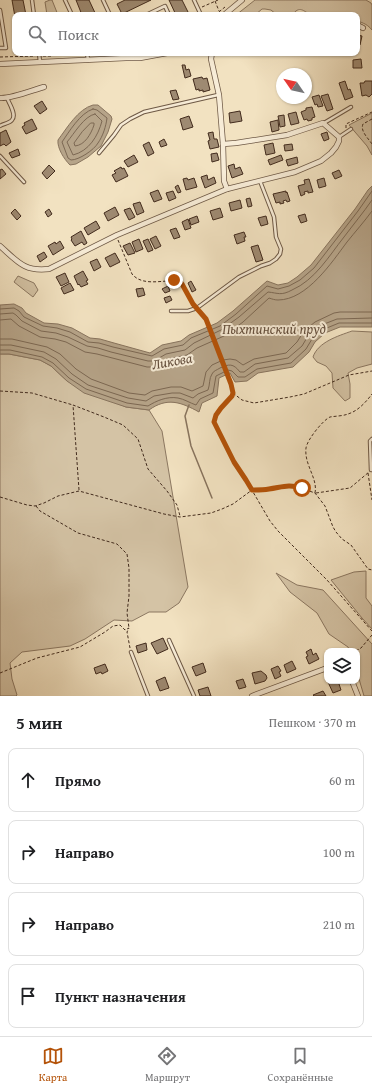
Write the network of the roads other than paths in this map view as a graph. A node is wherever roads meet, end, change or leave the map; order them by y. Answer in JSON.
{"nodes":[{"id":1,"x":32,"y":0,"type":"edge"},
{"id":2,"x":65,"y":0,"type":"edge"},
{"id":3,"x":103,"y":0,"type":"edge"},
{"id":4,"x":194,"y":0,"type":"edge"},
{"id":5,"x":242,"y":0,"type":"edge"},
{"id":6,"x":0,"y":10,"type":"edge"},
{"id":7,"x":34,"y":12,"type":"edge"},
{"id":8,"x":71,"y":12,"type":"edge"},
{"id":9,"x":109,"y":12,"type":"edge"},
{"id":10,"x":152,"y":12,"type":"edge"},
{"id":11,"x":168,"y":12,"type":"edge"},
{"id":12,"x":200,"y":12,"type":"edge"},
{"id":13,"x":228,"y":12,"type":"edge"},
{"id":14,"x":360,"y":26,"type":"edge"},
{"id":15,"x":363,"y":28,"type":"dead end"},
{"id":16,"x":0,"y":48,"type":"edge"},
{"id":17,"x":39,"y":56,"type":"edge"},
{"id":18,"x":88,"y":56,"type":"edge"},
{"id":19,"x":125,"y":56,"type":"edge"},
{"id":20,"x":151,"y":56,"type":"edge"},
{"id":21,"x":212,"y":56,"type":"edge"},
{"id":22,"x":88,"y":60,"type":"junction"},
{"id":23,"x":40,"y":62,"type":"junction"},
{"id":24,"x":0,"y":64,"type":"edge"},
{"id":25,"x":44,"y":87,"type":"dead end"},
{"id":26,"x":219,"y":95,"type":"junction"},
{"id":27,"x":7,"y":97,"type":"junction"},
{"id":28,"x":0,"y":98,"type":"edge"},
{"id":29,"x":352,"y":107,"type":"dead end"},
{"id":30,"x":323,"y":123,"type":"junction"},
{"id":31,"x":0,"y":126,"type":"edge"},
{"id":32,"x":351,"y":129,"type":"dead end"},
{"id":33,"x":339,"y":137,"type":"junction"},
{"id":34,"x":223,"y":144,"type":"junction"},
{"id":35,"x":98,"y":153,"type":"dead end"},
{"id":36,"x":0,"y":156,"type":"edge"},
{"id":37,"x":260,"y":181,"type":"junction"},
{"id":38,"x":24,"y":182,"type":"dead end"},
{"id":39,"x":227,"y":189,"type":"junction"},
{"id":40,"x":0,"y":246,"type":"edge"},
{"id":41,"x":171,"y":311,"type":"dead end"},
{"id":42,"x":372,"y":439,"type":"edge"},
{"id":43,"x":372,"y":470,"type":"edge"},
{"id":44,"x":169,"y":640,"type":"dead end"},
{"id":45,"x":131,"y":652,"type":"road end"},
{"id":46,"x":324,"y":669,"type":"edge"},
{"id":47,"x":353,"y":684,"type":"edge"},
{"id":48,"x":148,"y":696,"type":"edge"},
{"id":49,"x":194,"y":696,"type":"edge"},
{"id":50,"x":252,"y":696,"type":"edge"},
{"id":51,"x":358,"y":696,"type":"edge"}],
"edges":[{"from":1,"to":7,"type":"lane"},
{"from":2,"to":8,"type":"lane"},
{"from":3,"to":9,"type":"lane"},
{"from":4,"to":12,"type":"lane"},
{"from":5,"to":13,"type":"street"},
{"from":6,"to":16,"type":"lane"},
{"from":10,"to":11,"type":"lane"},
{"from":14,"to":15,"type":"street"},
{"from":17,"to":23,"type":"lane"},
{"from":18,"to":22,"type":"lane"},
{"from":19,"to":20,"type":"street"},
{"from":19,"to":22,"type":"street"},
{"from":21,"to":26,"type":"street"},
{"from":22,"to":23,"type":"street"},
{"from":23,"to":24,"type":"street"},
{"from":25,"to":27,"type":"street"},
{"from":26,"to":34,"type":"street"},
{"from":26,"to":35,"type":"lane"},
{"from":27,"to":28,"type":"street"},
{"from":27,"to":31,"type":"lane"},
{"from":29,"to":30,"type":"lane"},
{"from":30,"to":33,"type":"street"},
{"from":30,"to":34,"type":"street"},
{"from":32,"to":33,"type":"lane"},
{"from":33,"to":37,"type":"street"},
{"from":34,"to":39,"type":"street"},
{"from":36,"to":38,"type":"lane"},
{"from":37,"to":39,"type":"street"},
{"from":37,"to":41,"type":"lane"},
{"from":39,"to":40,"type":"street"},
{"from":42,"to":43,"type":"lane"},
{"from":44,"to":49,"type":"lane"},
{"from":45,"to":48,"type":"lane"},
{"from":46,"to":50,"type":"street"},
{"from":47,"to":51,"type":"street"}]}
